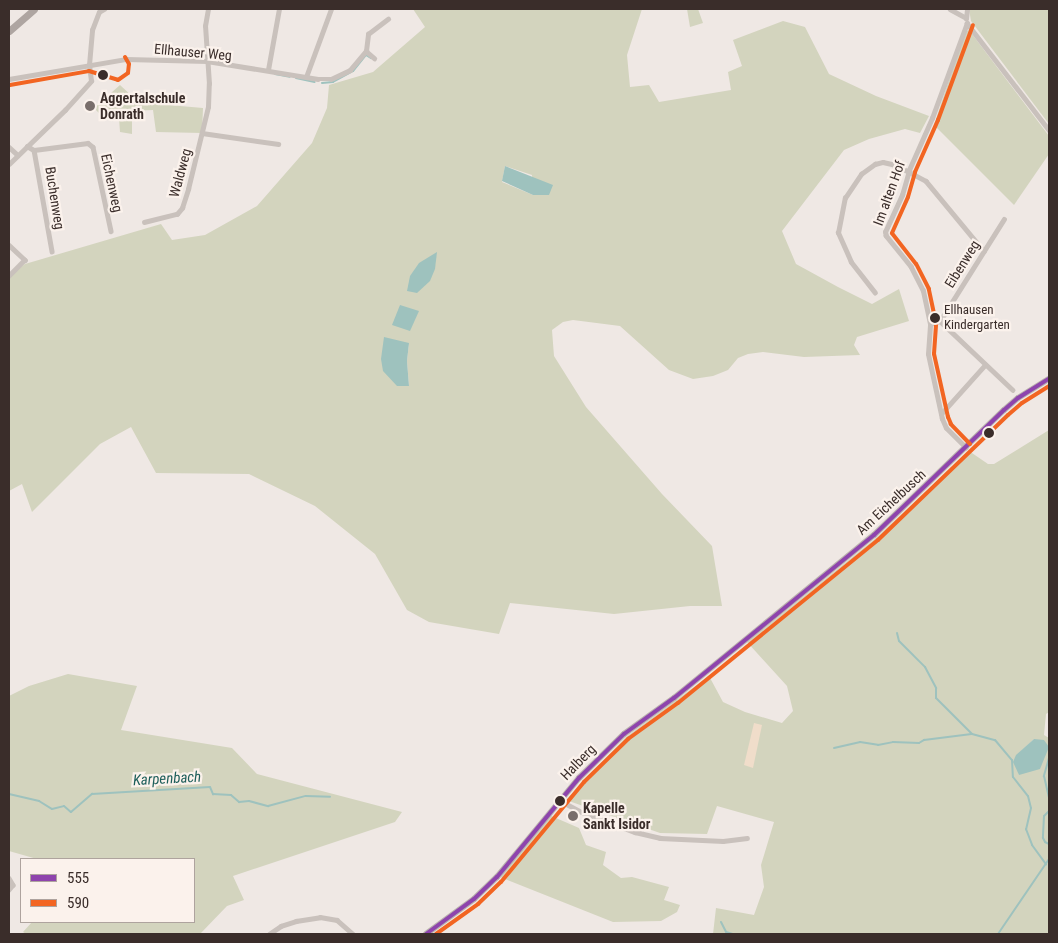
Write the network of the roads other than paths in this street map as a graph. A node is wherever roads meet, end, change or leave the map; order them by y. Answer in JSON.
{"nodes":[{"id":1,"x":34,"y":9,"type":"edge"},
{"id":2,"x":104,"y":9,"type":"edge"},
{"id":3,"x":208,"y":9,"type":"edge"},
{"id":4,"x":279,"y":9,"type":"edge"},
{"id":5,"x":330,"y":9,"type":"edge"},
{"id":6,"x":950,"y":9,"type":"edge"},
{"id":7,"x":966,"y":9,"type":"edge"},
{"id":8,"x":388,"y":19,"type":"dead end"},
{"id":9,"x":966,"y":20,"type":"junction"},
{"id":10,"x":9,"y":31,"type":"edge"},
{"id":11,"x":366,"y":51,"type":"junction"},
{"id":12,"x":374,"y":58,"type":"dead end"},
{"id":13,"x":207,"y":61,"type":"junction"},
{"id":14,"x":89,"y":65,"type":"junction"},
{"id":15,"x":268,"y":70,"type":"junction"},
{"id":16,"x":306,"y":77,"type":"junction"},
{"id":17,"x":9,"y":79,"type":"edge"},
{"id":18,"x":1049,"y":130,"type":"edge"},
{"id":19,"x":202,"y":132,"type":"junction"},
{"id":20,"x":278,"y":144,"type":"dead end"},
{"id":21,"x":27,"y":146,"type":"junction"},
{"id":22,"x":9,"y":147,"type":"edge"},
{"id":23,"x":34,"y":150,"type":"junction"},
{"id":24,"x":18,"y":156,"type":"junction"},
{"id":25,"x":9,"y":164,"type":"edge"},
{"id":26,"x":908,"y":170,"type":"junction"},
{"id":27,"x":1004,"y":219,"type":"dead end"},
{"id":28,"x":144,"y":222,"type":"dead end"},
{"id":29,"x":112,"y":231,"type":"dead end"},
{"id":30,"x":9,"y":246,"type":"edge"},
{"id":31,"x":52,"y":251,"type":"dead end"},
{"id":32,"x":984,"y":251,"type":"junction"},
{"id":33,"x":9,"y":276,"type":"edge"},
{"id":34,"x":875,"y":293,"type":"dead end"},
{"id":35,"x":940,"y":321,"type":"junction"},
{"id":36,"x":930,"y":324,"type":"junction"},
{"id":37,"x":985,"y":365,"type":"junction"},
{"id":38,"x":1049,"y":379,"type":"edge"},
{"id":39,"x":1013,"y":390,"type":"dead end"},
{"id":40,"x":941,"y":414,"type":"junction"},
{"id":41,"x":966,"y":448,"type":"junction"},
{"id":42,"x":746,"y":640,"type":"joint"},
{"id":43,"x":559,"y":800,"type":"junction"},
{"id":44,"x":747,"y":838,"type":"dead end"},
{"id":45,"x":9,"y":878,"type":"edge"},
{"id":46,"x":9,"y":890,"type":"edge"},
{"id":47,"x":269,"y":934,"type":"edge"},
{"id":48,"x":353,"y":934,"type":"edge"},
{"id":49,"x":426,"y":934,"type":"edge"}],
"edges":[{"from":1,"to":10,"type":"main road"},
{"from":2,"to":14,"type":"street"},
{"from":3,"to":13,"type":"street","name":"Waldweg"},
{"from":4,"to":15,"type":"street"},
{"from":5,"to":16,"type":"street"},
{"from":6,"to":9,"type":"street"},
{"from":7,"to":9,"type":"street"},
{"from":8,"to":11,"type":"street","name":"Ellhauser Weg"},
{"from":9,"to":18,"type":"street"},
{"from":9,"to":26,"type":"street","name":"Im alten Hof"},
{"from":11,"to":12,"type":"street"},
{"from":11,"to":16,"type":"street","name":"Ellhauser Weg"},
{"from":13,"to":14,"type":"street","name":"Ellhauser Weg"},
{"from":13,"to":15,"type":"street","name":"Ellhauser Weg"},
{"from":13,"to":19,"type":"street","name":"Waldweg"},
{"from":14,"to":17,"type":"street","name":"Ellhauser Weg"},
{"from":14,"to":21,"type":"street"},
{"from":15,"to":16,"type":"street","name":"Ellhauser Weg"},
{"from":19,"to":20,"type":"street","name":"Waldweg"},
{"from":19,"to":28,"type":"street","name":"Waldweg"},
{"from":21,"to":23,"type":"street"},
{"from":21,"to":24,"type":"street"},
{"from":22,"to":24,"type":"street"},
{"from":23,"to":29,"type":"street","name":"Eichenweg"},
{"from":23,"to":31,"type":"street","name":"Buchenweg"},
{"from":24,"to":25,"type":"street"},
{"from":26,"to":32,"type":"street"},
{"from":26,"to":34,"type":"street"},
{"from":26,"to":36,"type":"street","name":"Im alten Hof"},
{"from":27,"to":32,"type":"street","name":"Eibenweg"},
{"from":30,"to":33,"type":"street"},
{"from":32,"to":35,"type":"street","name":"Eibenweg"},
{"from":35,"to":36,"type":"street"},
{"from":35,"to":37,"type":"street"},
{"from":36,"to":40,"type":"street","name":"Im alten Hof"},
{"from":37,"to":39,"type":"street"},
{"from":37,"to":40,"type":"street"},
{"from":38,"to":41,"type":"street","name":"Am Eichelbusch"},
{"from":40,"to":41,"type":"street","name":"Im alten Hof"},
{"from":41,"to":42,"type":"street","name":"Am Eichelbusch"},
{"from":42,"to":43,"type":"street","name":"Halberg"},
{"from":43,"to":44,"type":"street","name":"Halberg"},
{"from":43,"to":49,"type":"street"},
{"from":45,"to":46,"type":"street"},
{"from":47,"to":48,"type":"street"}]}
